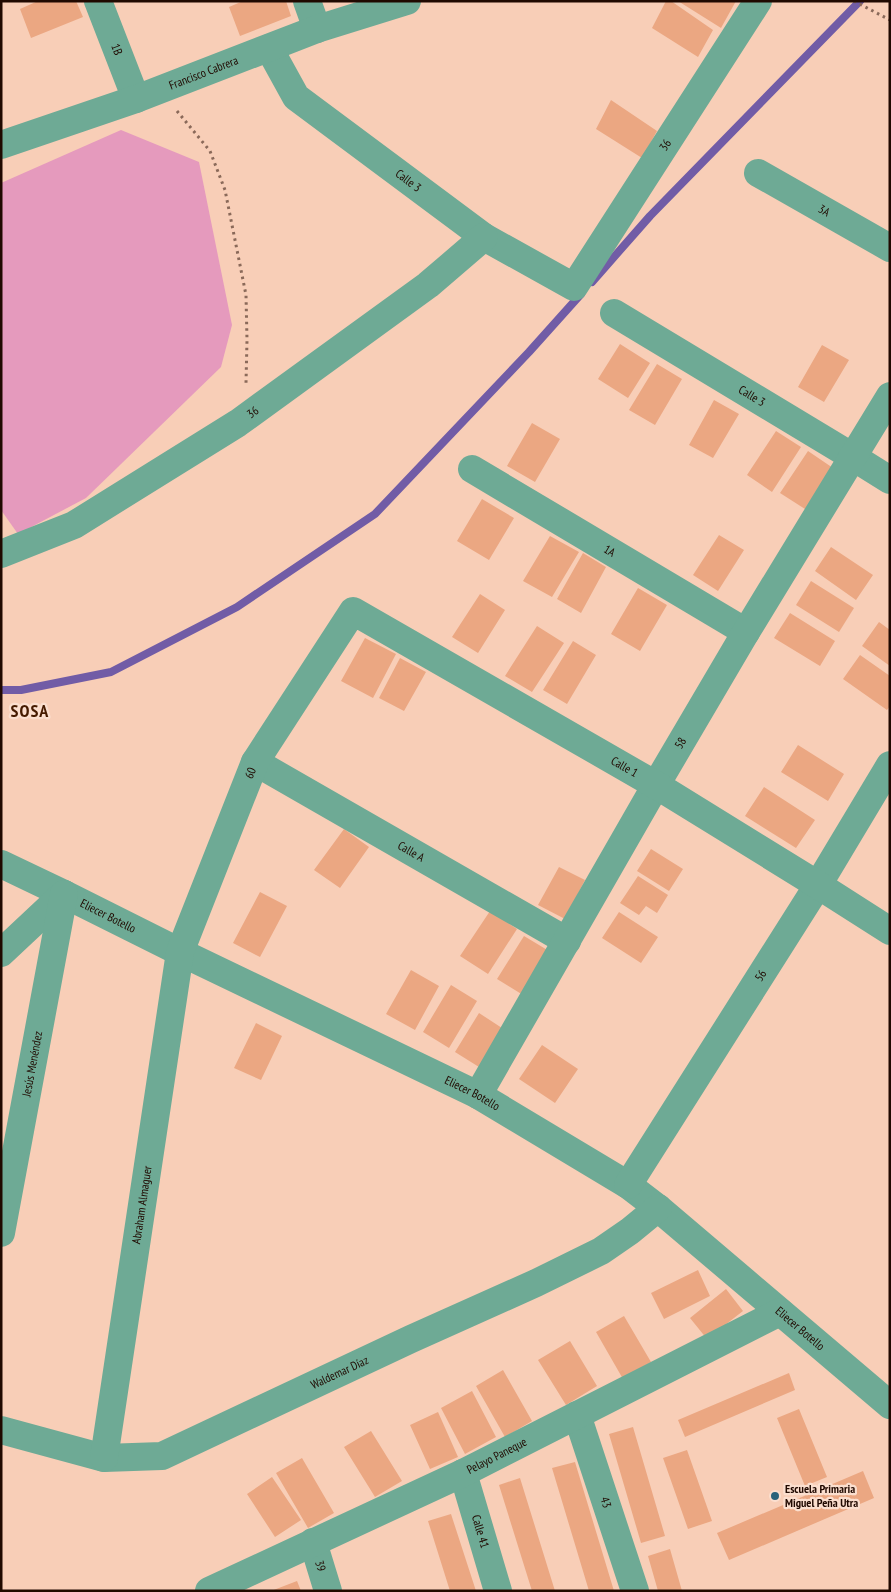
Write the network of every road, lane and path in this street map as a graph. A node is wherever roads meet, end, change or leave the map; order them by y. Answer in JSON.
{"nodes":[{"id":1,"x":98,"y":1,"type":"edge"},
{"id":2,"x":307,"y":1,"type":"edge"},
{"id":3,"x":407,"y":1,"type":"edge"},
{"id":4,"x":758,"y":1,"type":"edge"},
{"id":5,"x":854,"y":1,"type":"edge"},
{"id":6,"x":890,"y":20,"type":"edge"},
{"id":7,"x":317,"y":29,"type":"junction"},
{"id":8,"x":269,"y":48,"type":"junction"},
{"id":9,"x":148,"y":94,"type":"junction"},
{"id":10,"x":1,"y":146,"type":"edge"},
{"id":11,"x":758,"y":173,"type":"dead end"},
{"id":12,"x":484,"y":237,"type":"junction"},
{"id":13,"x":890,"y":248,"type":"edge"},
{"id":14,"x":574,"y":288,"type":"joint"},
{"id":15,"x":614,"y":313,"type":"dead end"},
{"id":16,"x":890,"y":396,"type":"edge"},
{"id":17,"x":244,"y":419,"type":"junction"},
{"id":18,"x":853,"y":457,"type":"junction"},
{"id":19,"x":472,"y":469,"type":"dead end"},
{"id":20,"x":890,"y":480,"type":"edge"},
{"id":21,"x":1,"y":554,"type":"edge"},
{"id":22,"x":353,"y":611,"type":"joint"},
{"id":23,"x":746,"y":632,"type":"junction"},
{"id":24,"x":255,"y":762,"type":"junction"},
{"id":25,"x":890,"y":765,"type":"edge"},
{"id":26,"x":656,"y":785,"type":"junction"},
{"id":27,"x":1,"y":864,"type":"edge"},
{"id":28,"x":818,"y":885,"type":"junction"},
{"id":29,"x":64,"y":894,"type":"junction"},
{"id":30,"x":890,"y":931,"type":"edge"},
{"id":31,"x":567,"y":941,"type":"junction"},
{"id":32,"x":180,"y":952,"type":"junction"},
{"id":33,"x":1,"y":953,"type":"edge"},
{"id":34,"x":478,"y":1095,"type":"junction"},
{"id":35,"x":628,"y":1185,"type":"junction"},
{"id":36,"x":658,"y":1208,"type":"junction"},
{"id":37,"x":1,"y":1233,"type":"edge"},
{"id":38,"x":780,"y":1312,"type":"junction"},
{"id":39,"x":890,"y":1404,"type":"edge"},
{"id":40,"x":578,"y":1415,"type":"junction"},
{"id":41,"x":1,"y":1430,"type":"edge"},
{"id":42,"x":104,"y":1458,"type":"junction"},
{"id":43,"x":463,"y":1473,"type":"junction"},
{"id":44,"x":313,"y":1542,"type":"junction"},
{"id":45,"x":209,"y":1591,"type":"edge"},
{"id":46,"x":328,"y":1591,"type":"edge"},
{"id":47,"x":498,"y":1591,"type":"edge"},
{"id":48,"x":635,"y":1591,"type":"edge"}],
"edges":[{"from":1,"to":9,"type":"street","name":"1B"},
{"from":2,"to":7,"type":"street"},
{"from":3,"to":7,"type":"street","name":"Francisco Cabrera"},
{"from":4,"to":14,"type":"street","name":"36"},
{"from":5,"to":6,"type":"path"},
{"from":7,"to":8,"type":"street","name":"Francisco Cabrera"},
{"from":8,"to":9,"type":"street","name":"Francisco Cabrera"},
{"from":8,"to":12,"type":"street","name":"Calle 3"},
{"from":9,"to":10,"type":"street","name":"Francisco Cabrera"},
{"from":9,"to":17,"type":"path"},
{"from":11,"to":13,"type":"street","name":"3A"},
{"from":12,"to":14,"type":"street","name":"Calle 3"},
{"from":12,"to":17,"type":"street","name":"36"},
{"from":15,"to":18,"type":"street","name":"Calle 3"},
{"from":16,"to":18,"type":"street","name":"58"},
{"from":17,"to":21,"type":"street","name":"36"},
{"from":18,"to":20,"type":"street","name":"Calle 3"},
{"from":18,"to":23,"type":"street","name":"58"},
{"from":19,"to":23,"type":"street","name":"1A"},
{"from":22,"to":24,"type":"street","name":"60"},
{"from":22,"to":26,"type":"street","name":"Calle 1"},
{"from":23,"to":26,"type":"street","name":"58"},
{"from":24,"to":31,"type":"street","name":"Calle A"},
{"from":24,"to":32,"type":"street","name":"60"},
{"from":25,"to":28,"type":"street","name":"56"},
{"from":26,"to":28,"type":"street","name":"Calle 1"},
{"from":26,"to":31,"type":"street","name":"58"},
{"from":27,"to":29,"type":"street","name":"Eliecer Botello"},
{"from":28,"to":30,"type":"street","name":"Calle 1"},
{"from":28,"to":35,"type":"street","name":"56"},
{"from":29,"to":32,"type":"street","name":"Eliecer Botello"},
{"from":29,"to":33,"type":"street"},
{"from":29,"to":37,"type":"street","name":"Jesús Menéndez"},
{"from":31,"to":34,"type":"street","name":"58"},
{"from":32,"to":34,"type":"street","name":"Eliecer Botello"},
{"from":32,"to":42,"type":"street","name":"Abraham Almaguer"},
{"from":34,"to":35,"type":"street","name":"Eliecer Botello"},
{"from":35,"to":36,"type":"street","name":"Eliecer Botello"},
{"from":36,"to":38,"type":"street","name":"Eliecer Botello"},
{"from":36,"to":42,"type":"street","name":"Waldemar Díaz"},
{"from":38,"to":39,"type":"street","name":"Eliecer Botello"},
{"from":38,"to":40,"type":"street","name":"Pelayo Paneque"},
{"from":40,"to":43,"type":"street","name":"Pelayo Paneque"},
{"from":40,"to":48,"type":"street","name":"43"},
{"from":41,"to":42,"type":"street","name":"Waldemar Díaz"},
{"from":43,"to":44,"type":"street","name":"Pelayo Paneque"},
{"from":43,"to":47,"type":"street","name":"Calle 41"},
{"from":44,"to":45,"type":"street","name":"Pelayo Paneque"},
{"from":44,"to":46,"type":"street","name":"39"}]}
